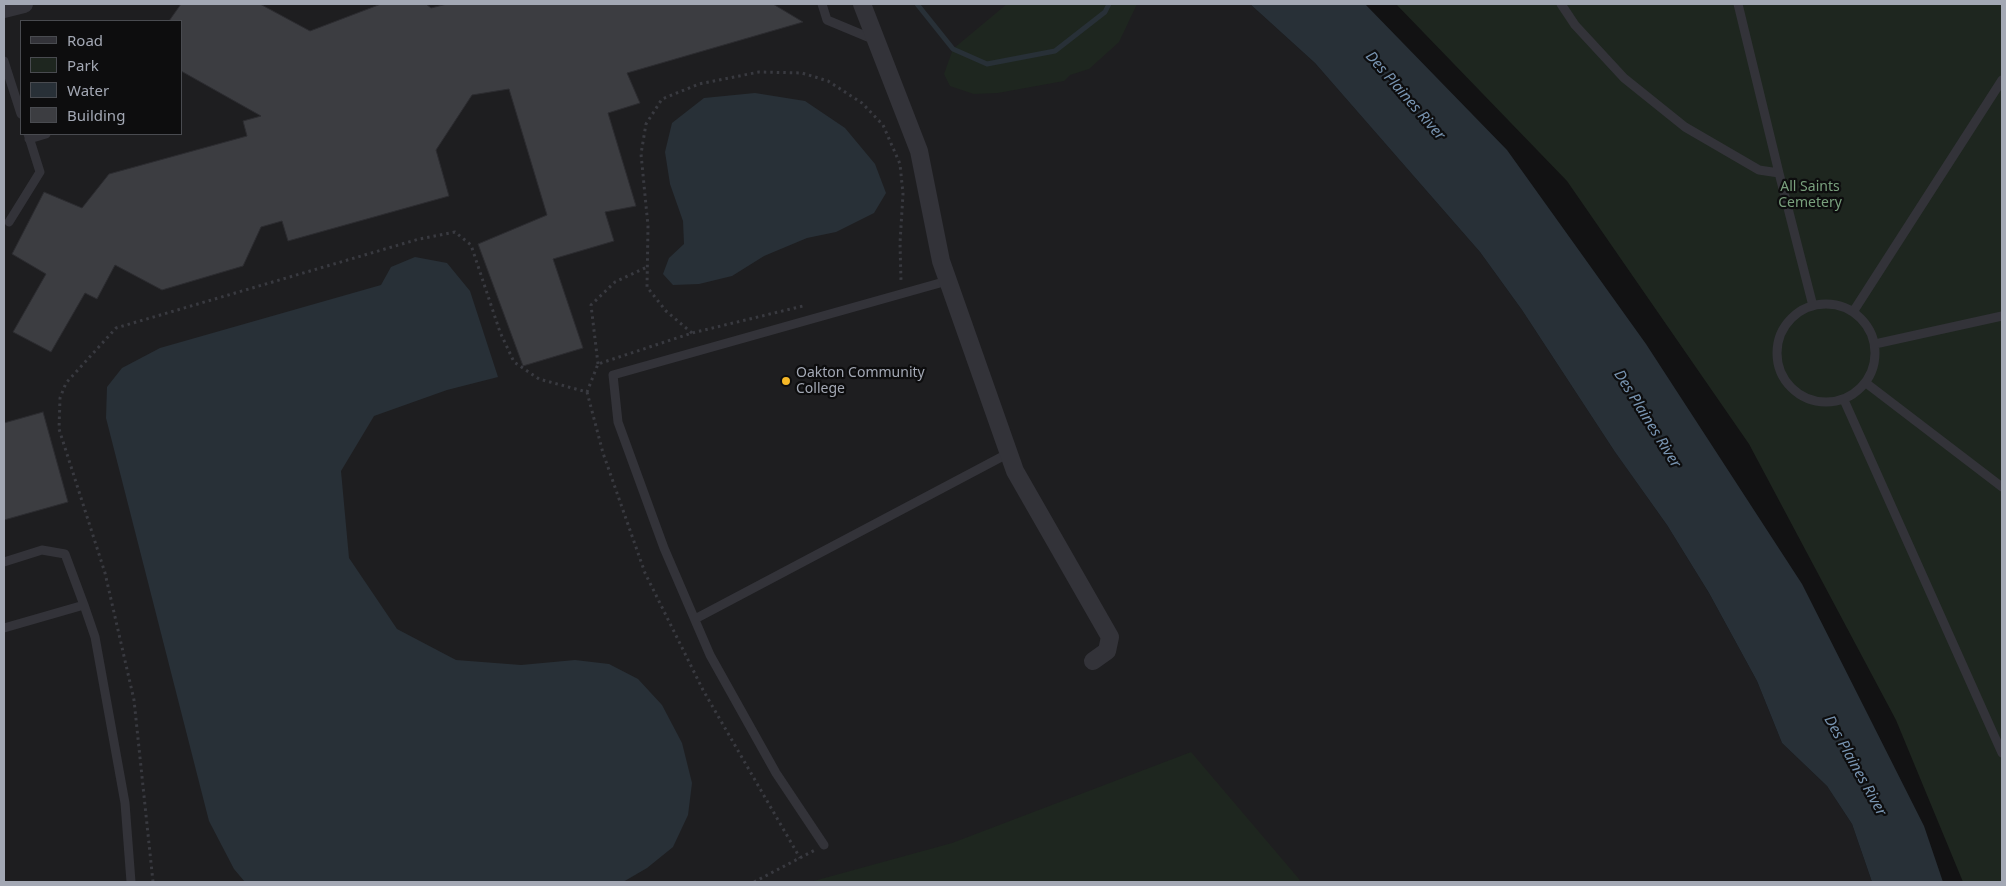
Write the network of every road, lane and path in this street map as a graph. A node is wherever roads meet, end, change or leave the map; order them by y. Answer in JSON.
{"nodes":[{"id":1,"x":24,"y":4,"type":"edge"},
{"id":2,"x":822,"y":4,"type":"edge"},
{"id":3,"x":862,"y":4,"type":"edge"},
{"id":4,"x":1561,"y":4,"type":"edge"},
{"id":5,"x":1738,"y":4,"type":"edge"},
{"id":6,"x":4,"y":9,"type":"edge"},
{"id":7,"x":875,"y":40,"type":"junction"},
{"id":8,"x":4,"y":61,"type":"edge"},
{"id":9,"x":2002,"y":80,"type":"edge"},
{"id":10,"x":20,"y":111,"type":"edge"},
{"id":11,"x":29,"y":136,"type":"edge"},
{"id":12,"x":1778,"y":173,"type":"junction"},
{"id":13,"x":9,"y":222,"type":"dead end"},
{"id":14,"x":646,"y":267,"type":"junction"},
{"id":15,"x":948,"y":281,"type":"junction"},
{"id":16,"x":901,"y":282,"type":"junction"},
{"id":17,"x":892,"y":284,"type":"dead end"},
{"id":18,"x":902,"y":294,"type":"junction"},
{"id":19,"x":806,"y":305,"type":"dead end"},
{"id":20,"x":1813,"y":306,"type":"junction"},
{"id":21,"x":1853,"y":312,"type":"junction"},
{"id":22,"x":2002,"y":316,"type":"edge"},
{"id":23,"x":692,"y":333,"type":"junction"},
{"id":24,"x":1875,"y":344,"type":"junction"},
{"id":25,"x":598,"y":364,"type":"junction"},
{"id":26,"x":1866,"y":383,"type":"junction"},
{"id":27,"x":587,"y":392,"type":"junction"},
{"id":28,"x":1844,"y":400,"type":"junction"},
{"id":29,"x":1009,"y":453,"type":"junction"},
{"id":30,"x":2002,"y":487,"type":"edge"},
{"id":31,"x":4,"y":562,"type":"edge"},
{"id":32,"x":84,"y":605,"type":"junction"},
{"id":33,"x":695,"y":619,"type":"junction"},
{"id":34,"x":4,"y":628,"type":"edge"},
{"id":35,"x":1093,"y":661,"type":"dead end"},
{"id":36,"x":2002,"y":753,"type":"edge"},
{"id":37,"x":824,"y":845,"type":"joint"},
{"id":38,"x":800,"y":858,"type":"junction"},
{"id":39,"x":131,"y":882,"type":"edge"},
{"id":40,"x":153,"y":882,"type":"edge"},
{"id":41,"x":754,"y":882,"type":"edge"}],
"edges":[{"from":1,"to":6,"type":"street"},
{"from":2,"to":7,"type":"lane"},
{"from":3,"to":7,"type":"street"},
{"from":4,"to":12,"type":"lane"},
{"from":5,"to":12,"type":"lane"},
{"from":7,"to":15,"type":"street"},
{"from":8,"to":10,"type":"lane"},
{"from":9,"to":21,"type":"lane"},
{"from":11,"to":13,"type":"lane"},
{"from":12,"to":20,"type":"lane"},
{"from":14,"to":16,"type":"path"},
{"from":14,"to":23,"type":"path"},
{"from":14,"to":25,"type":"path"},
{"from":15,"to":18,"type":"lane"},
{"from":15,"to":29,"type":"street"},
{"from":16,"to":17,"type":"path"},
{"from":16,"to":18,"type":"path"},
{"from":18,"to":33,"type":"lane"},
{"from":19,"to":23,"type":"path"},
{"from":20,"to":21,"type":"lane"},
{"from":20,"to":28,"type":"lane"},
{"from":21,"to":24,"type":"lane"},
{"from":22,"to":24,"type":"lane"},
{"from":23,"to":25,"type":"path"},
{"from":24,"to":26,"type":"lane"},
{"from":25,"to":27,"type":"path"},
{"from":26,"to":28,"type":"lane"},
{"from":26,"to":30,"type":"lane"},
{"from":27,"to":38,"type":"path"},
{"from":27,"to":40,"type":"path"},
{"from":28,"to":36,"type":"lane"},
{"from":29,"to":33,"type":"lane"},
{"from":29,"to":35,"type":"street"},
{"from":31,"to":32,"type":"lane"},
{"from":32,"to":34,"type":"lane"},
{"from":32,"to":39,"type":"lane"},
{"from":33,"to":37,"type":"lane"},
{"from":37,"to":38,"type":"path"},
{"from":38,"to":41,"type":"path"}]}
